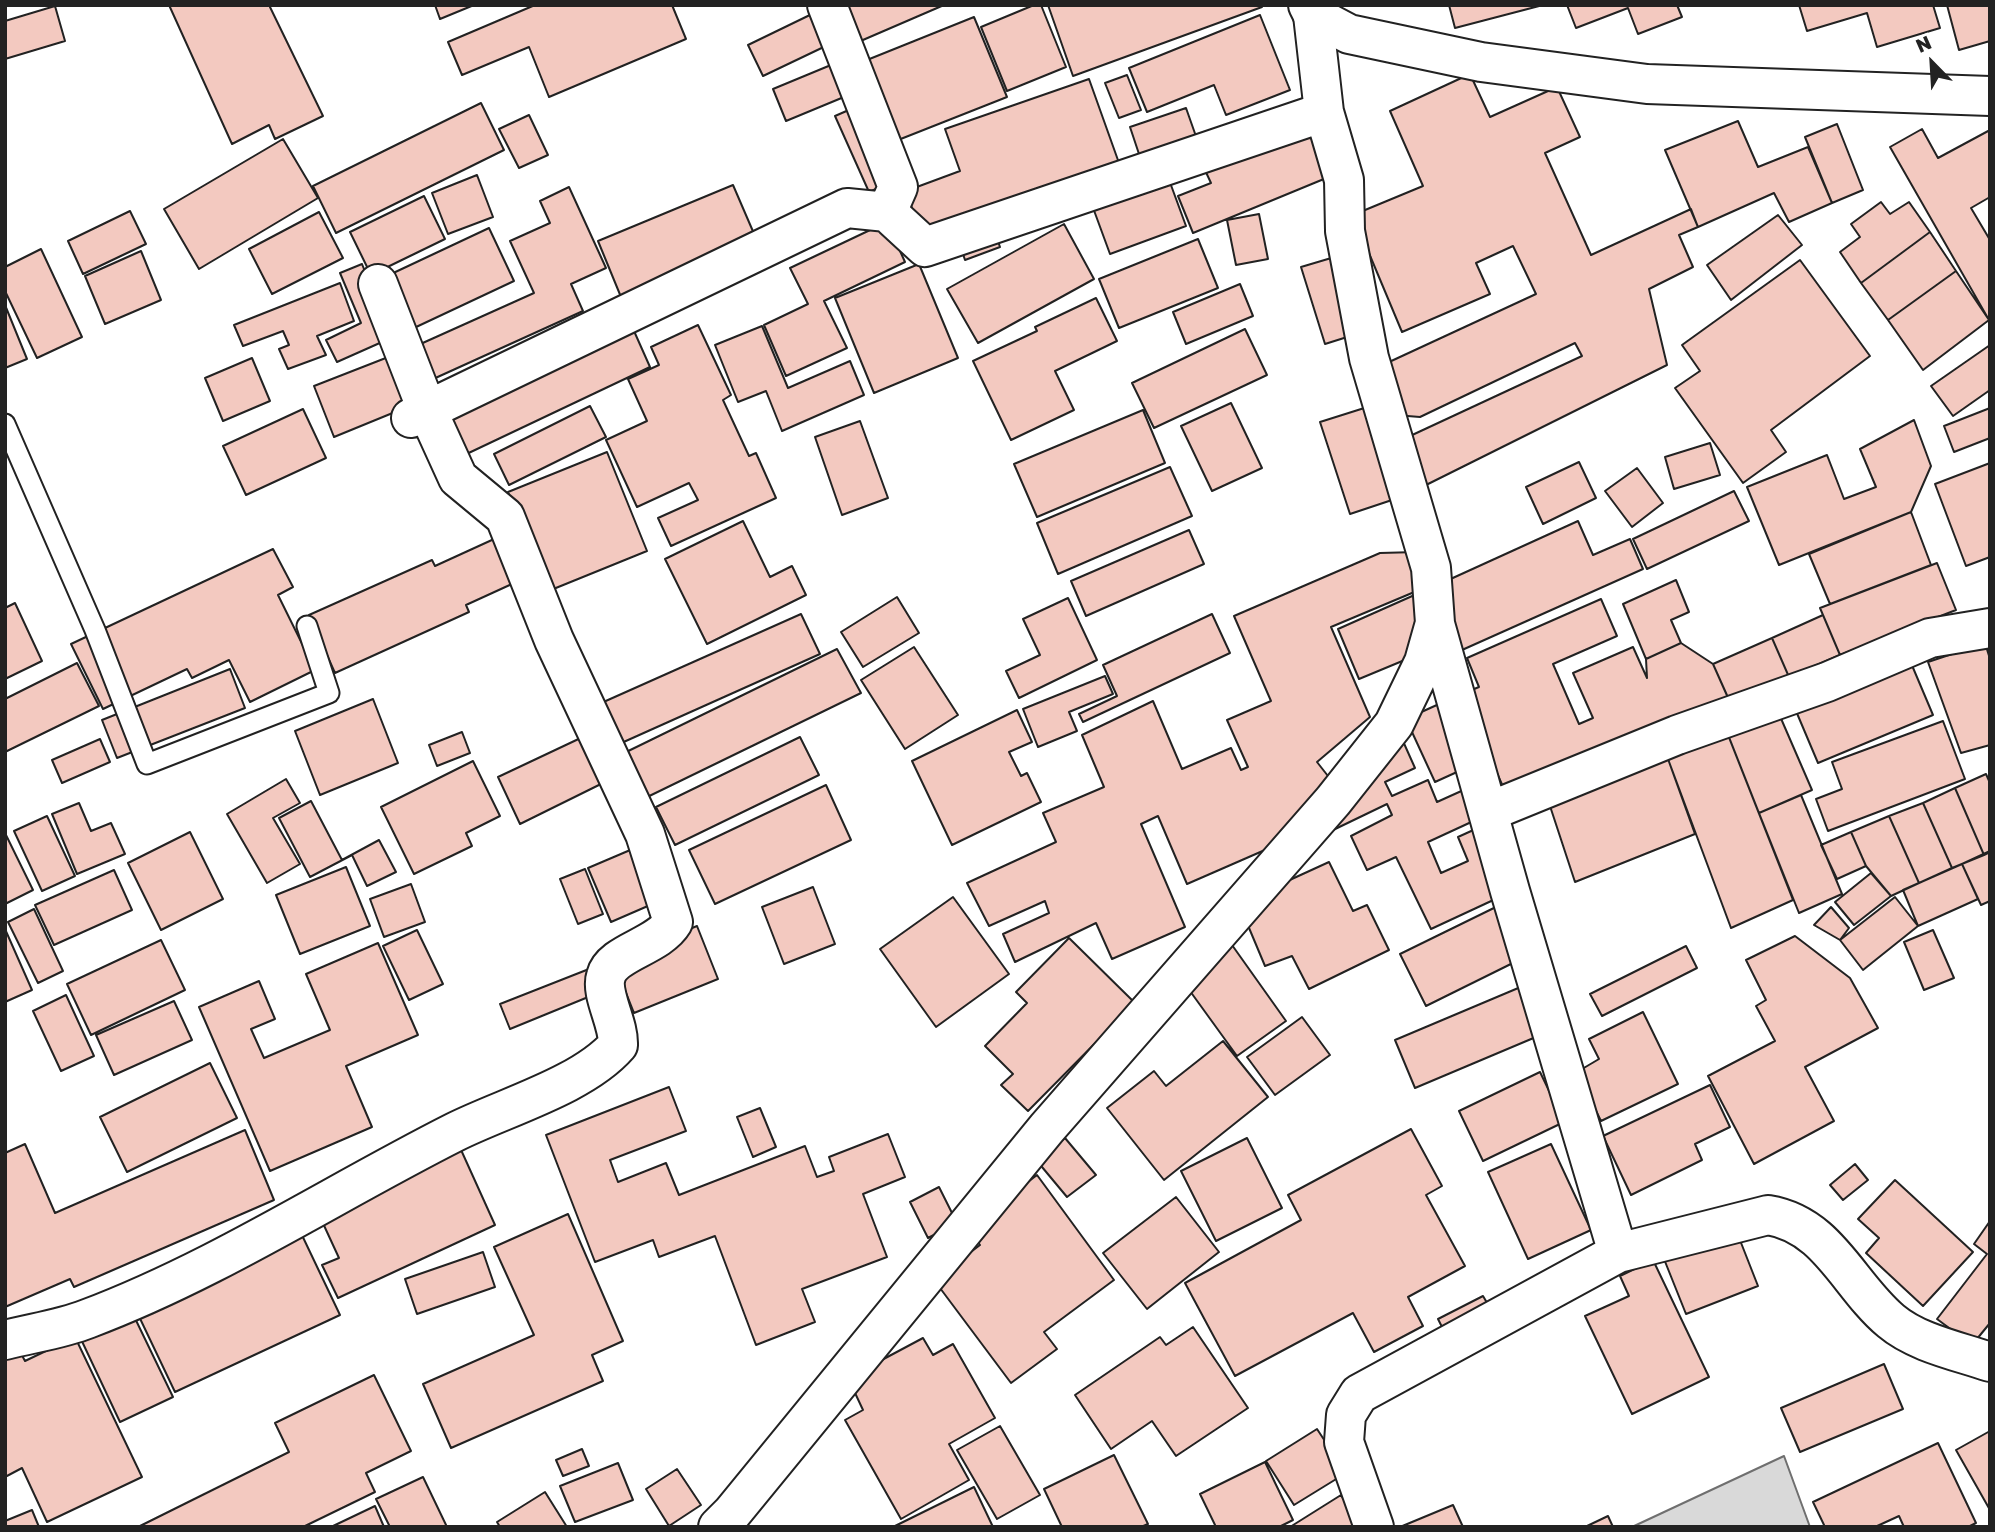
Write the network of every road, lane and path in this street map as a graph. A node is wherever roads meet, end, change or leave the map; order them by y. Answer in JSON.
{"nodes":[{"id":1,"x":827,"y":5,"type":"edge"},
{"id":2,"x":1310,"y":10,"type":"edge"},
{"id":3,"x":1990,"y":96,"type":"edge"},
{"id":4,"x":1324,"y":112,"type":"junction"},
{"id":5,"x":887,"y":212,"type":"junction"},
{"id":6,"x":378,"y":284,"type":"dead end"},
{"id":7,"x":419,"y":414,"type":"junction"},
{"id":8,"x":5,"y":424,"type":"edge"},
{"id":9,"x":1435,"y":623,"type":"junction"},
{"id":10,"x":307,"y":626,"type":"dead end"},
{"id":11,"x":1990,"y":628,"type":"edge"},
{"id":12,"x":1488,"y":812,"type":"junction"},
{"id":13,"x":1618,"y":1253,"type":"junction"},
{"id":14,"x":5,"y":1340,"type":"edge"},
{"id":15,"x":1990,"y":1362,"type":"edge"},
{"id":16,"x":718,"y":1527,"type":"edge"},
{"id":17,"x":1374,"y":1527,"type":"edge"}],
"edges":[{"from":1,"to":5,"type":"street"},
{"from":2,"to":3,"type":"street"},
{"from":2,"to":4,"type":"street"},
{"from":4,"to":5,"type":"street"},
{"from":4,"to":9,"type":"street"},
{"from":5,"to":7,"type":"street"},
{"from":6,"to":7,"type":"street"},
{"from":7,"to":14,"type":"street"},
{"from":8,"to":10,"type":"lane"},
{"from":9,"to":12,"type":"street"},
{"from":9,"to":16,"type":"street"},
{"from":11,"to":12,"type":"street"},
{"from":12,"to":13,"type":"street"},
{"from":13,"to":15,"type":"street"},
{"from":13,"to":17,"type":"street"}]}
